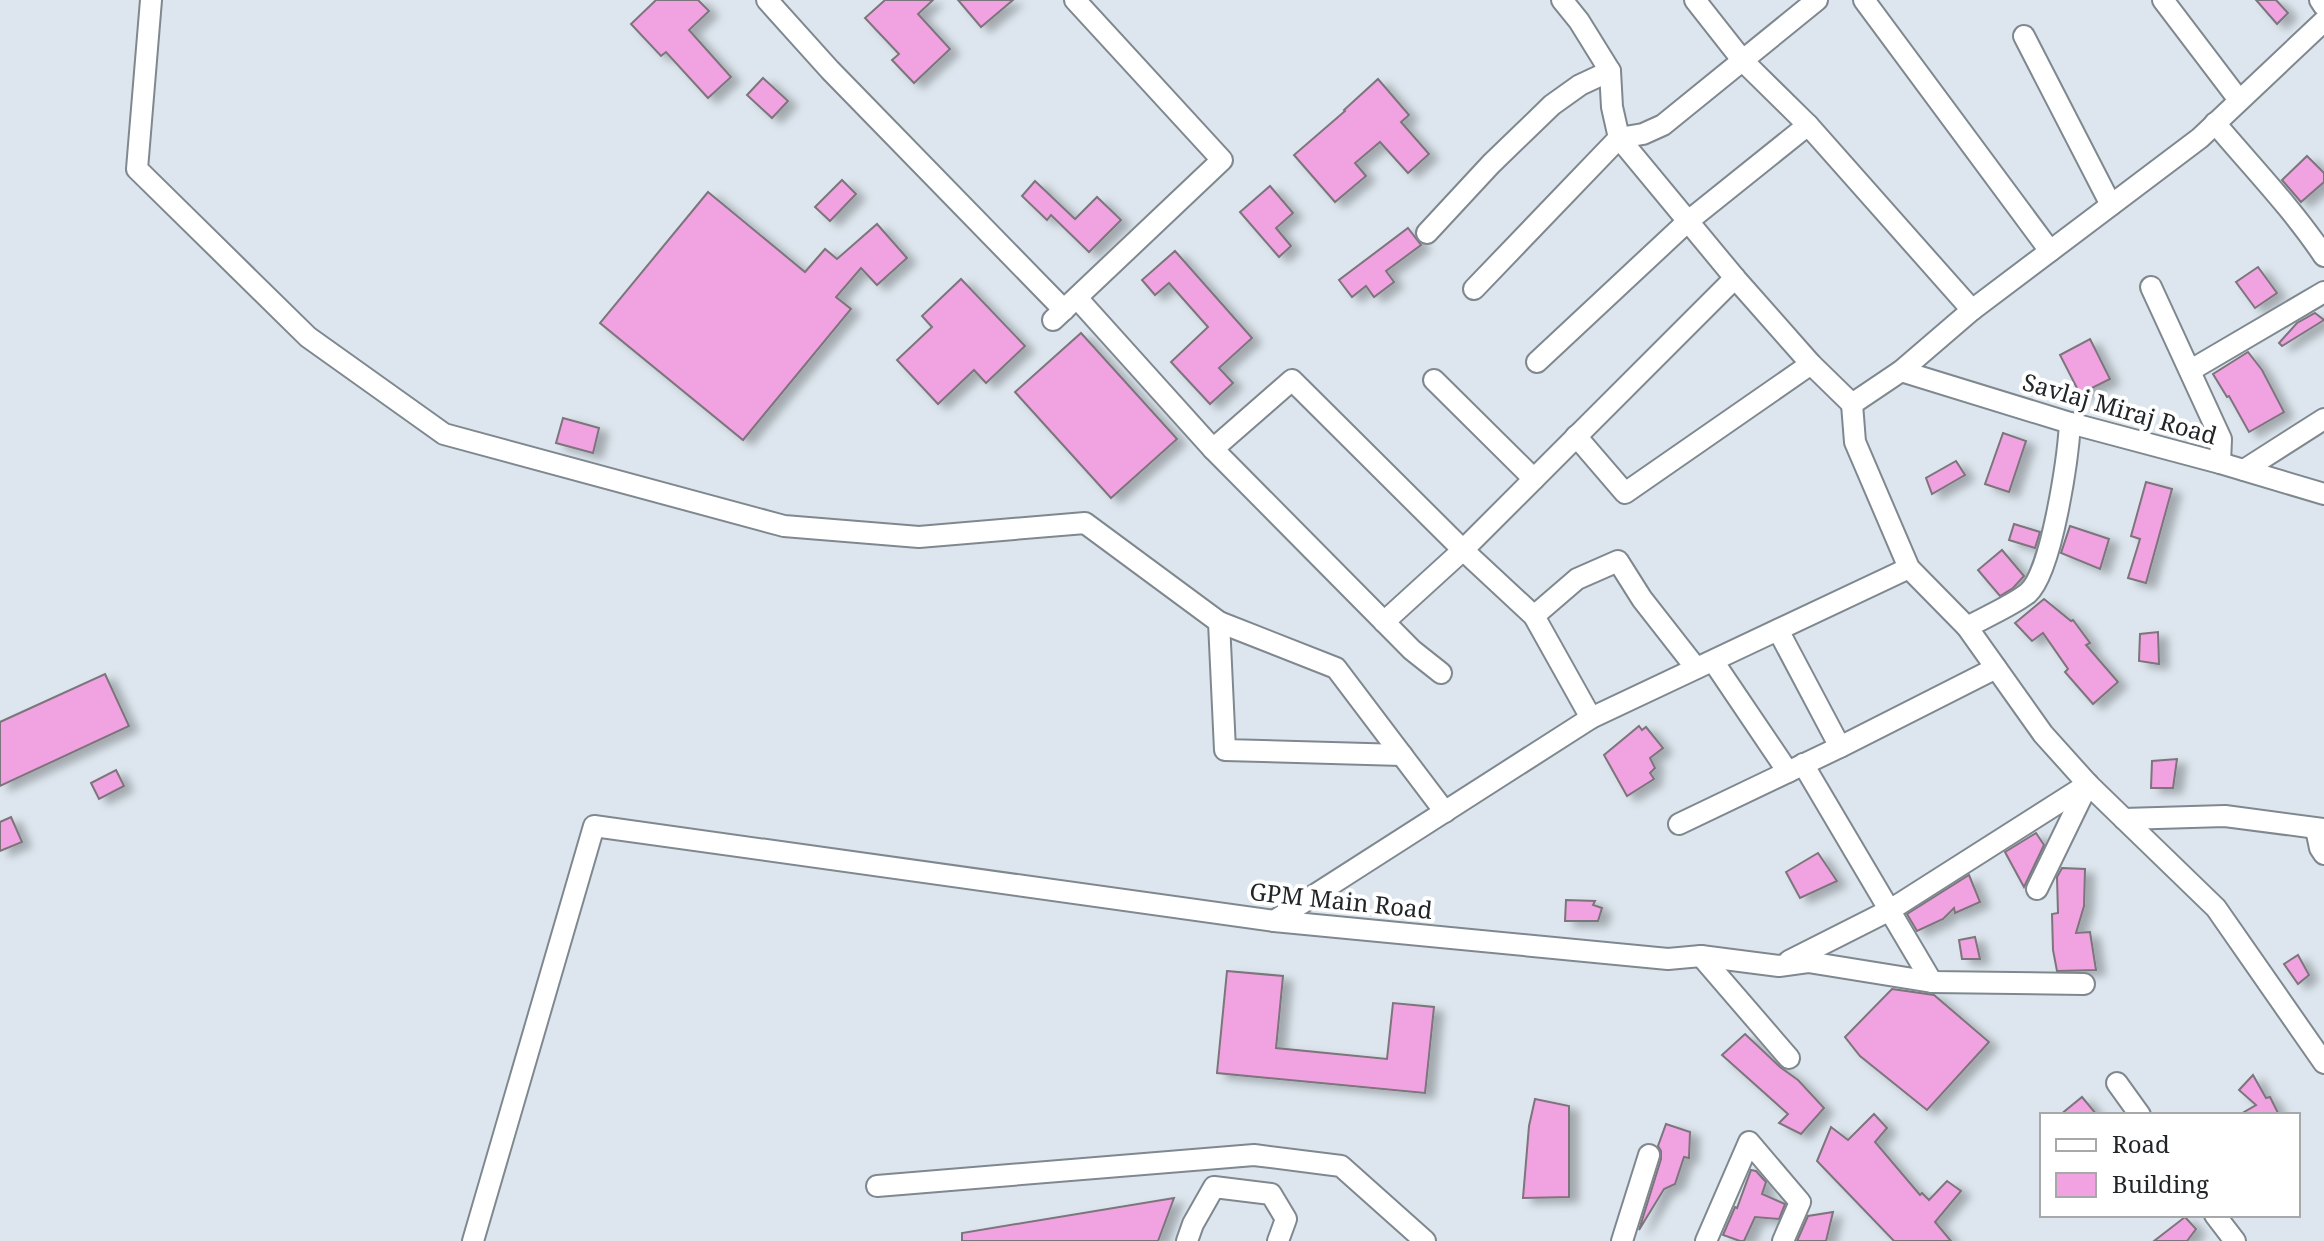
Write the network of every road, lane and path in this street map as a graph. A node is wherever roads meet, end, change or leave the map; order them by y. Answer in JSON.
{"nodes":[{"id":1,"x":151,"y":0,"type":"edge"},
{"id":2,"x":1075,"y":0,"type":"edge"},
{"id":3,"x":1562,"y":0,"type":"edge"},
{"id":4,"x":1695,"y":0,"type":"edge"},
{"id":5,"x":1817,"y":0,"type":"edge"},
{"id":6,"x":1864,"y":0,"type":"edge"},
{"id":7,"x":2163,"y":0,"type":"edge"},
{"id":8,"x":2320,"y":0,"type":"edge"},
{"id":9,"x":775,"y":3,"type":"edge"},
{"id":10,"x":2324,"y":6,"type":"edge"},
{"id":11,"x":2324,"y":21,"type":"edge"},
{"id":12,"x":2024,"y":36,"type":"dead end"},
{"id":13,"x":1743,"y":61,"type":"junction"},
{"id":14,"x":1610,"y":71,"type":"junction"},
{"id":15,"x":2239,"y":100,"type":"junction"},
{"id":16,"x":2215,"y":123,"type":"junction"},
{"id":17,"x":1808,"y":125,"type":"junction"},
{"id":18,"x":1619,"y":138,"type":"junction"},
{"id":19,"x":2111,"y":205,"type":"junction"},
{"id":20,"x":1687,"y":222,"type":"junction"},
{"id":21,"x":1427,"y":233,"type":"dead end"},
{"id":22,"x":2050,"y":251,"type":"junction"},
{"id":23,"x":2324,"y":256,"type":"edge"},
{"id":24,"x":1735,"y":278,"type":"junction"},
{"id":25,"x":2151,"y":287,"type":"dead end"},
{"id":26,"x":1474,"y":289,"type":"dead end"},
{"id":27,"x":2324,"y":292,"type":"edge"},
{"id":28,"x":1065,"y":309,"type":"junction"},
{"id":29,"x":1972,"y":310,"type":"junction"},
{"id":30,"x":1537,"y":362,"type":"dead end"},
{"id":31,"x":1811,"y":364,"type":"junction"},
{"id":32,"x":2191,"y":370,"type":"junction"},
{"id":33,"x":1901,"y":371,"type":"junction"},
{"id":34,"x":1434,"y":380,"type":"dead end"},
{"id":35,"x":1852,"y":404,"type":"junction"},
{"id":36,"x":2324,"y":419,"type":"edge"},
{"id":37,"x":2070,"y":423,"type":"junction"},
{"id":38,"x":1576,"y":436,"type":"junction"},
{"id":39,"x":1213,"y":449,"type":"junction"},
{"id":40,"x":2220,"y":463,"type":"junction"},
{"id":41,"x":2244,"y":470,"type":"junction"},
{"id":42,"x":1534,"y":479,"type":"junction"},
{"id":43,"x":2324,"y":494,"type":"edge"},
{"id":44,"x":1463,"y":550,"type":"junction"},
{"id":45,"x":1909,"y":568,"type":"junction"},
{"id":46,"x":1534,"y":616,"type":"junction"},
{"id":47,"x":1219,"y":622,"type":"junction"},
{"id":48,"x":1384,"y":622,"type":"junction"},
{"id":49,"x":1967,"y":627,"type":"junction"},
{"id":50,"x":1778,"y":630,"type":"junction"},
{"id":51,"x":1705,"y":664,"type":"junction"},
{"id":52,"x":1996,"y":668,"type":"junction"},
{"id":53,"x":1441,"y":673,"type":"dead end"},
{"id":54,"x":1591,"y":718,"type":"junction"},
{"id":55,"x":1840,"y":747,"type":"junction"},
{"id":56,"x":1402,"y":755,"type":"junction"},
{"id":57,"x":1796,"y":768,"type":"junction"},
{"id":58,"x":2088,"y":784,"type":"junction"},
{"id":59,"x":1445,"y":812,"type":"junction"},
{"id":60,"x":2124,"y":819,"type":"junction"},
{"id":61,"x":1679,"y":824,"type":"dead end"},
{"id":62,"x":2320,"y":829,"type":"edge"},
{"id":63,"x":2324,"y":854,"type":"edge"},
{"id":64,"x":2037,"y":889,"type":"dead end"},
{"id":65,"x":1890,"y":910,"type":"junction"},
{"id":66,"x":1274,"y":921,"type":"junction"},
{"id":67,"x":1701,"y":956,"type":"junction"},
{"id":68,"x":1779,"y":966,"type":"junction"},
{"id":69,"x":1932,"y":982,"type":"junction"},
{"id":70,"x":2084,"y":984,"type":"dead end"},
{"id":71,"x":1789,"y":1058,"type":"dead end"},
{"id":72,"x":2324,"y":1063,"type":"edge"},
{"id":73,"x":2117,"y":1083,"type":"dead end"},
{"id":74,"x":2139,"y":1113,"type":"edge"},
{"id":75,"x":1649,"y":1155,"type":"dead end"},
{"id":76,"x":877,"y":1186,"type":"dead end"},
{"id":77,"x":2217,"y":1217,"type":"edge"},
{"id":78,"x":473,"y":1241,"type":"edge"},
{"id":79,"x":1187,"y":1241,"type":"edge"},
{"id":80,"x":1278,"y":1241,"type":"edge"},
{"id":81,"x":1425,"y":1241,"type":"edge"},
{"id":82,"x":1622,"y":1241,"type":"edge"},
{"id":83,"x":1706,"y":1241,"type":"edge"},
{"id":84,"x":1783,"y":1241,"type":"edge"},
{"id":85,"x":2235,"y":1241,"type":"edge"}],
"edges":[{"from":1,"to":47,"type":"street"},
{"from":2,"to":28,"type":"street"},
{"from":3,"to":14,"type":"street"},
{"from":4,"to":13,"type":"street"},
{"from":5,"to":13,"type":"street"},
{"from":6,"to":22,"type":"street"},
{"from":7,"to":15,"type":"street"},
{"from":8,"to":10,"type":"street"},
{"from":9,"to":28,"type":"street"},
{"from":11,"to":15,"type":"street"},
{"from":12,"to":19,"type":"street"},
{"from":13,"to":17,"type":"street"},
{"from":13,"to":18,"type":"street"},
{"from":14,"to":18,"type":"street"},
{"from":14,"to":21,"type":"street"},
{"from":15,"to":16,"type":"street"},
{"from":16,"to":19,"type":"street"},
{"from":16,"to":23,"type":"street"},
{"from":17,"to":20,"type":"street"},
{"from":17,"to":29,"type":"street"},
{"from":18,"to":20,"type":"street"},
{"from":18,"to":26,"type":"street"},
{"from":19,"to":22,"type":"street"},
{"from":20,"to":24,"type":"street"},
{"from":20,"to":30,"type":"street"},
{"from":22,"to":29,"type":"street"},
{"from":24,"to":31,"type":"street"},
{"from":24,"to":38,"type":"street"},
{"from":25,"to":32,"type":"street"},
{"from":27,"to":32,"type":"street"},
{"from":28,"to":39,"type":"street"},
{"from":29,"to":33,"type":"street"},
{"from":31,"to":35,"type":"street"},
{"from":31,"to":38,"type":"street"},
{"from":32,"to":40,"type":"street"},
{"from":33,"to":35,"type":"street"},
{"from":33,"to":37,"type":"street","name":"Savlaj Miraj Road"},
{"from":34,"to":42,"type":"street"},
{"from":35,"to":45,"type":"street"},
{"from":36,"to":41,"type":"street"},
{"from":37,"to":40,"type":"street","name":"Savlaj Miraj Road"},
{"from":37,"to":49,"type":"street"},
{"from":38,"to":42,"type":"street"},
{"from":39,"to":44,"type":"street"},
{"from":39,"to":48,"type":"street"},
{"from":40,"to":41,"type":"street","name":"Savlaj Miraj Road"},
{"from":41,"to":43,"type":"street","name":"Savlaj Miraj Road"},
{"from":42,"to":44,"type":"street"},
{"from":44,"to":46,"type":"street"},
{"from":44,"to":48,"type":"street"},
{"from":45,"to":49,"type":"street"},
{"from":45,"to":50,"type":"street"},
{"from":46,"to":51,"type":"street"},
{"from":46,"to":54,"type":"street"},
{"from":47,"to":56,"type":"street"},
{"from":47,"to":56,"type":"street"},
{"from":48,"to":53,"type":"street"},
{"from":49,"to":52,"type":"street"},
{"from":50,"to":51,"type":"street"},
{"from":50,"to":55,"type":"street"},
{"from":51,"to":54,"type":"street"},
{"from":51,"to":57,"type":"street"},
{"from":52,"to":55,"type":"street"},
{"from":52,"to":58,"type":"street"},
{"from":54,"to":59,"type":"street"},
{"from":55,"to":57,"type":"street"},
{"from":56,"to":59,"type":"street"},
{"from":57,"to":61,"type":"street"},
{"from":57,"to":65,"type":"street"},
{"from":58,"to":60,"type":"street"},
{"from":58,"to":64,"type":"street"},
{"from":58,"to":65,"type":"street"},
{"from":59,"to":66,"type":"street"},
{"from":60,"to":62,"type":"street"},
{"from":60,"to":72,"type":"street"},
{"from":62,"to":63,"type":"street"},
{"from":65,"to":68,"type":"street"},
{"from":65,"to":69,"type":"street"},
{"from":66,"to":67,"type":"street","name":"GPM Main Road"},
{"from":66,"to":78,"type":"street","name":"GPM Main Road"},
{"from":67,"to":68,"type":"street","name":"GPM Main Road"},
{"from":67,"to":71,"type":"street"},
{"from":68,"to":69,"type":"street","name":"GPM Main Road"},
{"from":69,"to":70,"type":"street","name":"GPM Main Road"},
{"from":73,"to":74,"type":"street"},
{"from":75,"to":82,"type":"street"},
{"from":76,"to":81,"type":"street"},
{"from":77,"to":85,"type":"street"},
{"from":79,"to":80,"type":"street"},
{"from":83,"to":84,"type":"street"}]}
